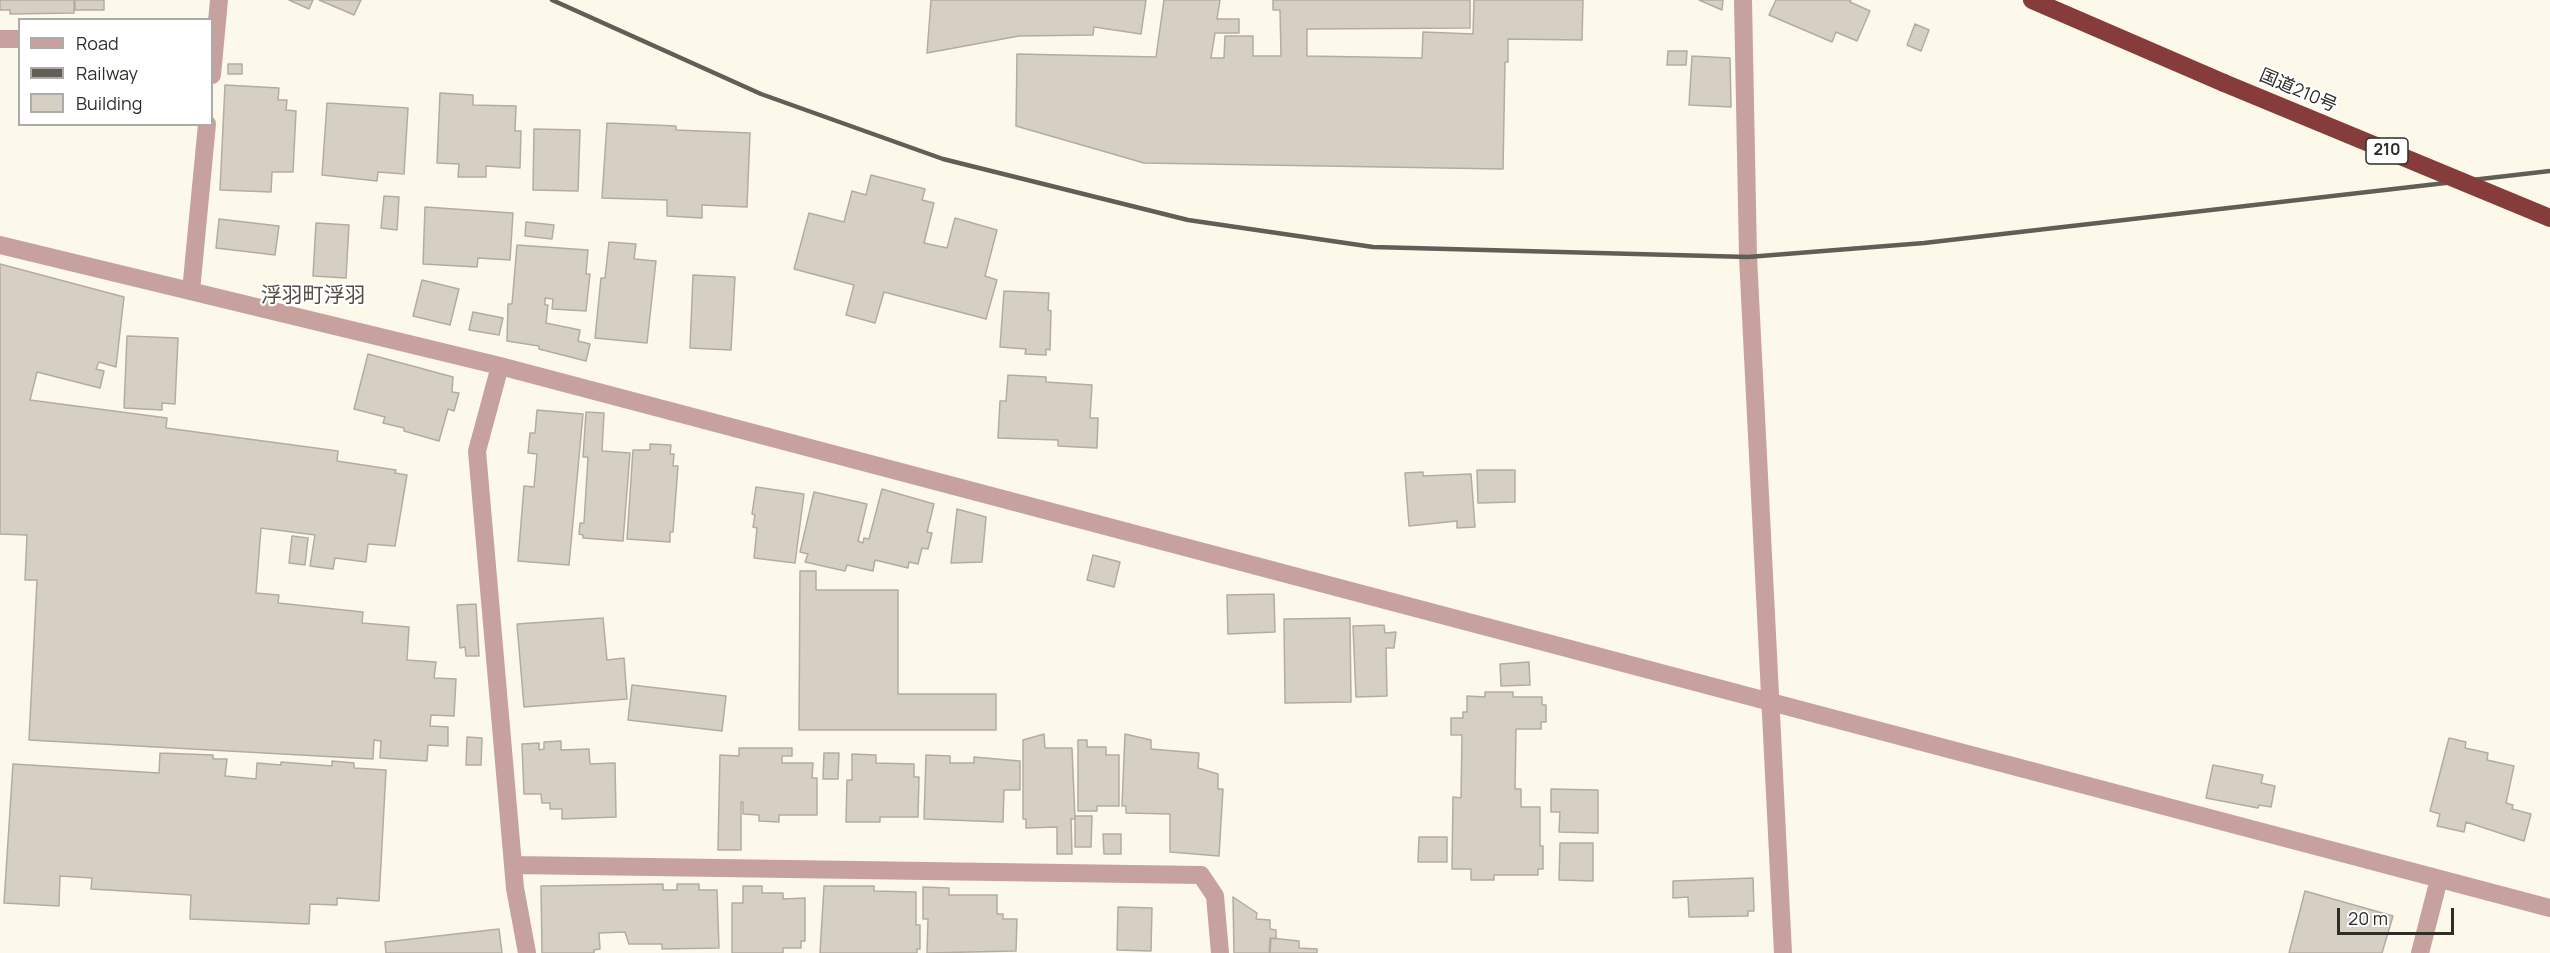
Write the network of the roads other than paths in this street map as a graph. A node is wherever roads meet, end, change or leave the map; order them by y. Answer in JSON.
{"nodes":[{"id":1,"x":219,"y":0,"type":"edge"},
{"id":2,"x":1743,"y":0,"type":"edge"},
{"id":3,"x":2032,"y":0,"type":"edge"},
{"id":4,"x":0,"y":39,"type":"edge"},
{"id":5,"x":18,"y":39,"type":"edge"},
{"id":6,"x":213,"y":41,"type":"edge"},
{"id":7,"x":207,"y":126,"type":"edge"},
{"id":8,"x":2550,"y":218,"type":"edge"},
{"id":9,"x":0,"y":245,"type":"edge"},
{"id":10,"x":191,"y":291,"type":"junction"},
{"id":11,"x":500,"y":366,"type":"junction"},
{"id":12,"x":1772,"y":703,"type":"junction"},
{"id":13,"x":513,"y":865,"type":"junction"},
{"id":14,"x":2439,"y":879,"type":"junction"},
{"id":15,"x":2550,"y":908,"type":"edge"},
{"id":16,"x":527,"y":953,"type":"edge"},
{"id":17,"x":1220,"y":953,"type":"edge"},
{"id":18,"x":1783,"y":953,"type":"edge"},
{"id":19,"x":2420,"y":953,"type":"edge"}],
"edges":[{"from":1,"to":6,"type":"street"},
{"from":2,"to":12,"type":"street"},
{"from":3,"to":8,"type":"highway","name":"国道210号","number":"210","bridge":true},
{"from":4,"to":5,"type":"street"},
{"from":7,"to":10,"type":"street"},
{"from":9,"to":10,"type":"street"},
{"from":10,"to":11,"type":"street"},
{"from":11,"to":12,"type":"street"},
{"from":11,"to":13,"type":"street"},
{"from":12,"to":14,"type":"street"},
{"from":12,"to":18,"type":"street"},
{"from":13,"to":16,"type":"street"},
{"from":13,"to":17,"type":"street"},
{"from":14,"to":15,"type":"street"},
{"from":14,"to":19,"type":"street"}]}
